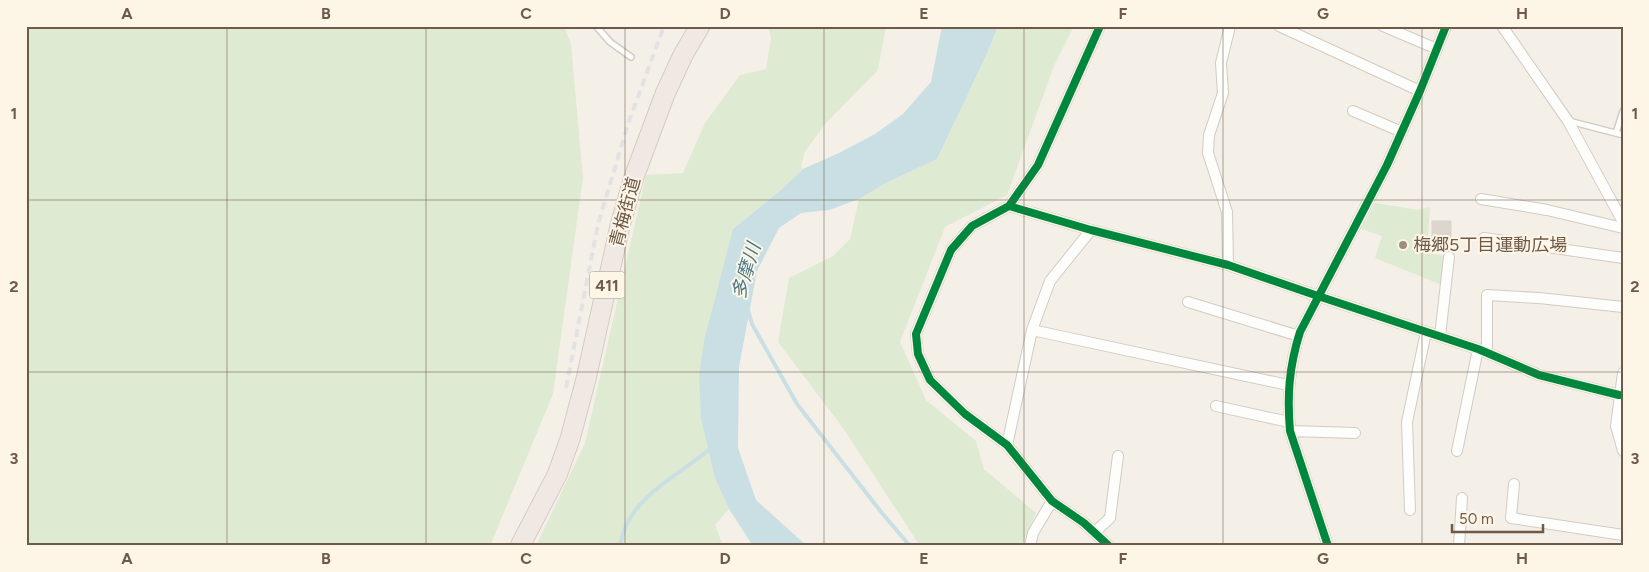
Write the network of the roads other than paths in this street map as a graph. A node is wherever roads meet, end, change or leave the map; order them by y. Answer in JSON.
{"nodes":[{"id":1,"x":596,"y":26,"type":"edge"},
{"id":2,"x":690,"y":26,"type":"edge"},
{"id":3,"x":700,"y":26,"type":"edge"},
{"id":4,"x":1100,"y":26,"type":"edge"},
{"id":5,"x":1230,"y":26,"type":"edge"},
{"id":6,"x":1279,"y":26,"type":"edge"},
{"id":7,"x":1383,"y":26,"type":"edge"},
{"id":8,"x":1446,"y":26,"type":"edge"},
{"id":9,"x":1502,"y":26,"type":"edge"},
{"id":10,"x":1437,"y":49,"type":"junction"},
{"id":11,"x":684,"y":55,"type":"junction"},
{"id":12,"x":631,"y":57,"type":"dead end"},
{"id":13,"x":1420,"y":91,"type":"junction"},
{"id":14,"x":1353,"y":111,"type":"dead end"},
{"id":15,"x":1623,"y":111,"type":"edge"},
{"id":16,"x":1568,"y":121,"type":"junction"},
{"id":17,"x":1402,"y":132,"type":"junction"},
{"id":18,"x":1616,"y":133,"type":"junction"},
{"id":19,"x":1623,"y":135,"type":"edge"},
{"id":20,"x":1481,"y":199,"type":"dead end"},
{"id":21,"x":1009,"y":206,"type":"junction"},
{"id":22,"x":1623,"y":222,"type":"edge"},
{"id":23,"x":1623,"y":228,"type":"edge"},
{"id":24,"x":1091,"y":230,"type":"junction"},
{"id":25,"x":1484,"y":238,"type":"dead end"},
{"id":26,"x":1448,"y":257,"type":"dead end"},
{"id":27,"x":1623,"y":258,"type":"edge"},
{"id":28,"x":1228,"y":264,"type":"junction"},
{"id":29,"x":1318,"y":296,"type":"junction"},
{"id":30,"x":1188,"y":302,"type":"dead end"},
{"id":31,"x":1623,"y":307,"type":"edge"},
{"id":32,"x":1032,"y":330,"type":"junction"},
{"id":33,"x":1426,"y":332,"type":"junction"},
{"id":34,"x":1299,"y":336,"type":"junction"},
{"id":35,"x":1440,"y":336,"type":"junction"},
{"id":36,"x":1483,"y":350,"type":"junction"},
{"id":37,"x":1623,"y":373,"type":"edge"},
{"id":38,"x":1288,"y":385,"type":"junction"},
{"id":39,"x":1619,"y":395,"type":"junction"},
{"id":40,"x":1216,"y":406,"type":"dead end"},
{"id":41,"x":1290,"y":426,"type":"junction"},
{"id":42,"x":1355,"y":433,"type":"dead end"},
{"id":43,"x":1007,"y":445,"type":"junction"},
{"id":44,"x":1457,"y":451,"type":"dead end"},
{"id":45,"x":1623,"y":451,"type":"edge"},
{"id":46,"x":1118,"y":456,"type":"dead end"},
{"id":47,"x":1514,"y":484,"type":"dead end"},
{"id":48,"x":1462,"y":498,"type":"dead end"},
{"id":49,"x":1052,"y":501,"type":"junction"},
{"id":50,"x":1410,"y":510,"type":"dead end"},
{"id":51,"x":1096,"y":532,"type":"junction"},
{"id":52,"x":1623,"y":535,"type":"edge"},
{"id":53,"x":520,"y":546,"type":"edge"},
{"id":54,"x":1030,"y":546,"type":"edge"},
{"id":55,"x":1109,"y":546,"type":"edge"},
{"id":56,"x":1328,"y":546,"type":"edge"},
{"id":57,"x":1459,"y":546,"type":"edge"}],
"edges":[{"from":1,"to":12,"type":"lane"},
{"from":2,"to":11,"type":"street"},
{"from":3,"to":11,"type":"highway","name":"青梅街道","number":"411"},
{"from":4,"to":21,"type":"street"},
{"from":5,"to":28,"type":"street"},
{"from":6,"to":13,"type":"street"},
{"from":7,"to":10,"type":"street"},
{"from":8,"to":10,"type":"street"},
{"from":9,"to":16,"type":"street"},
{"from":10,"to":13,"type":"street"},
{"from":11,"to":53,"type":"highway","name":"青梅街道","number":"411"},
{"from":13,"to":17,"type":"street"},
{"from":14,"to":17,"type":"street"},
{"from":15,"to":18,"type":"lane"},
{"from":16,"to":18,"type":"lane"},
{"from":16,"to":22,"type":"street"},
{"from":17,"to":29,"type":"street"},
{"from":18,"to":19,"type":"lane"},
{"from":20,"to":23,"type":"street"},
{"from":21,"to":24,"type":"street"},
{"from":21,"to":43,"type":"street"},
{"from":24,"to":28,"type":"street"},
{"from":24,"to":32,"type":"street"},
{"from":25,"to":27,"type":"street"},
{"from":26,"to":35,"type":"street"},
{"from":28,"to":29,"type":"street"},
{"from":29,"to":33,"type":"street"},
{"from":29,"to":34,"type":"street"},
{"from":30,"to":34,"type":"street"},
{"from":31,"to":36,"type":"street"},
{"from":32,"to":38,"type":"street"},
{"from":32,"to":43,"type":"street"},
{"from":33,"to":35,"type":"street"},
{"from":33,"to":50,"type":"street"},
{"from":34,"to":38,"type":"street"},
{"from":35,"to":36,"type":"street"},
{"from":36,"to":39,"type":"street"},
{"from":36,"to":44,"type":"street"},
{"from":37,"to":39,"type":"street"},
{"from":38,"to":41,"type":"street"},
{"from":39,"to":45,"type":"street"},
{"from":40,"to":41,"type":"street"},
{"from":41,"to":42,"type":"street"},
{"from":41,"to":56,"type":"street"},
{"from":43,"to":49,"type":"street"},
{"from":46,"to":51,"type":"street"},
{"from":47,"to":52,"type":"street"},
{"from":48,"to":57,"type":"street"},
{"from":49,"to":51,"type":"street"},
{"from":49,"to":54,"type":"street"},
{"from":51,"to":55,"type":"street"}]}
